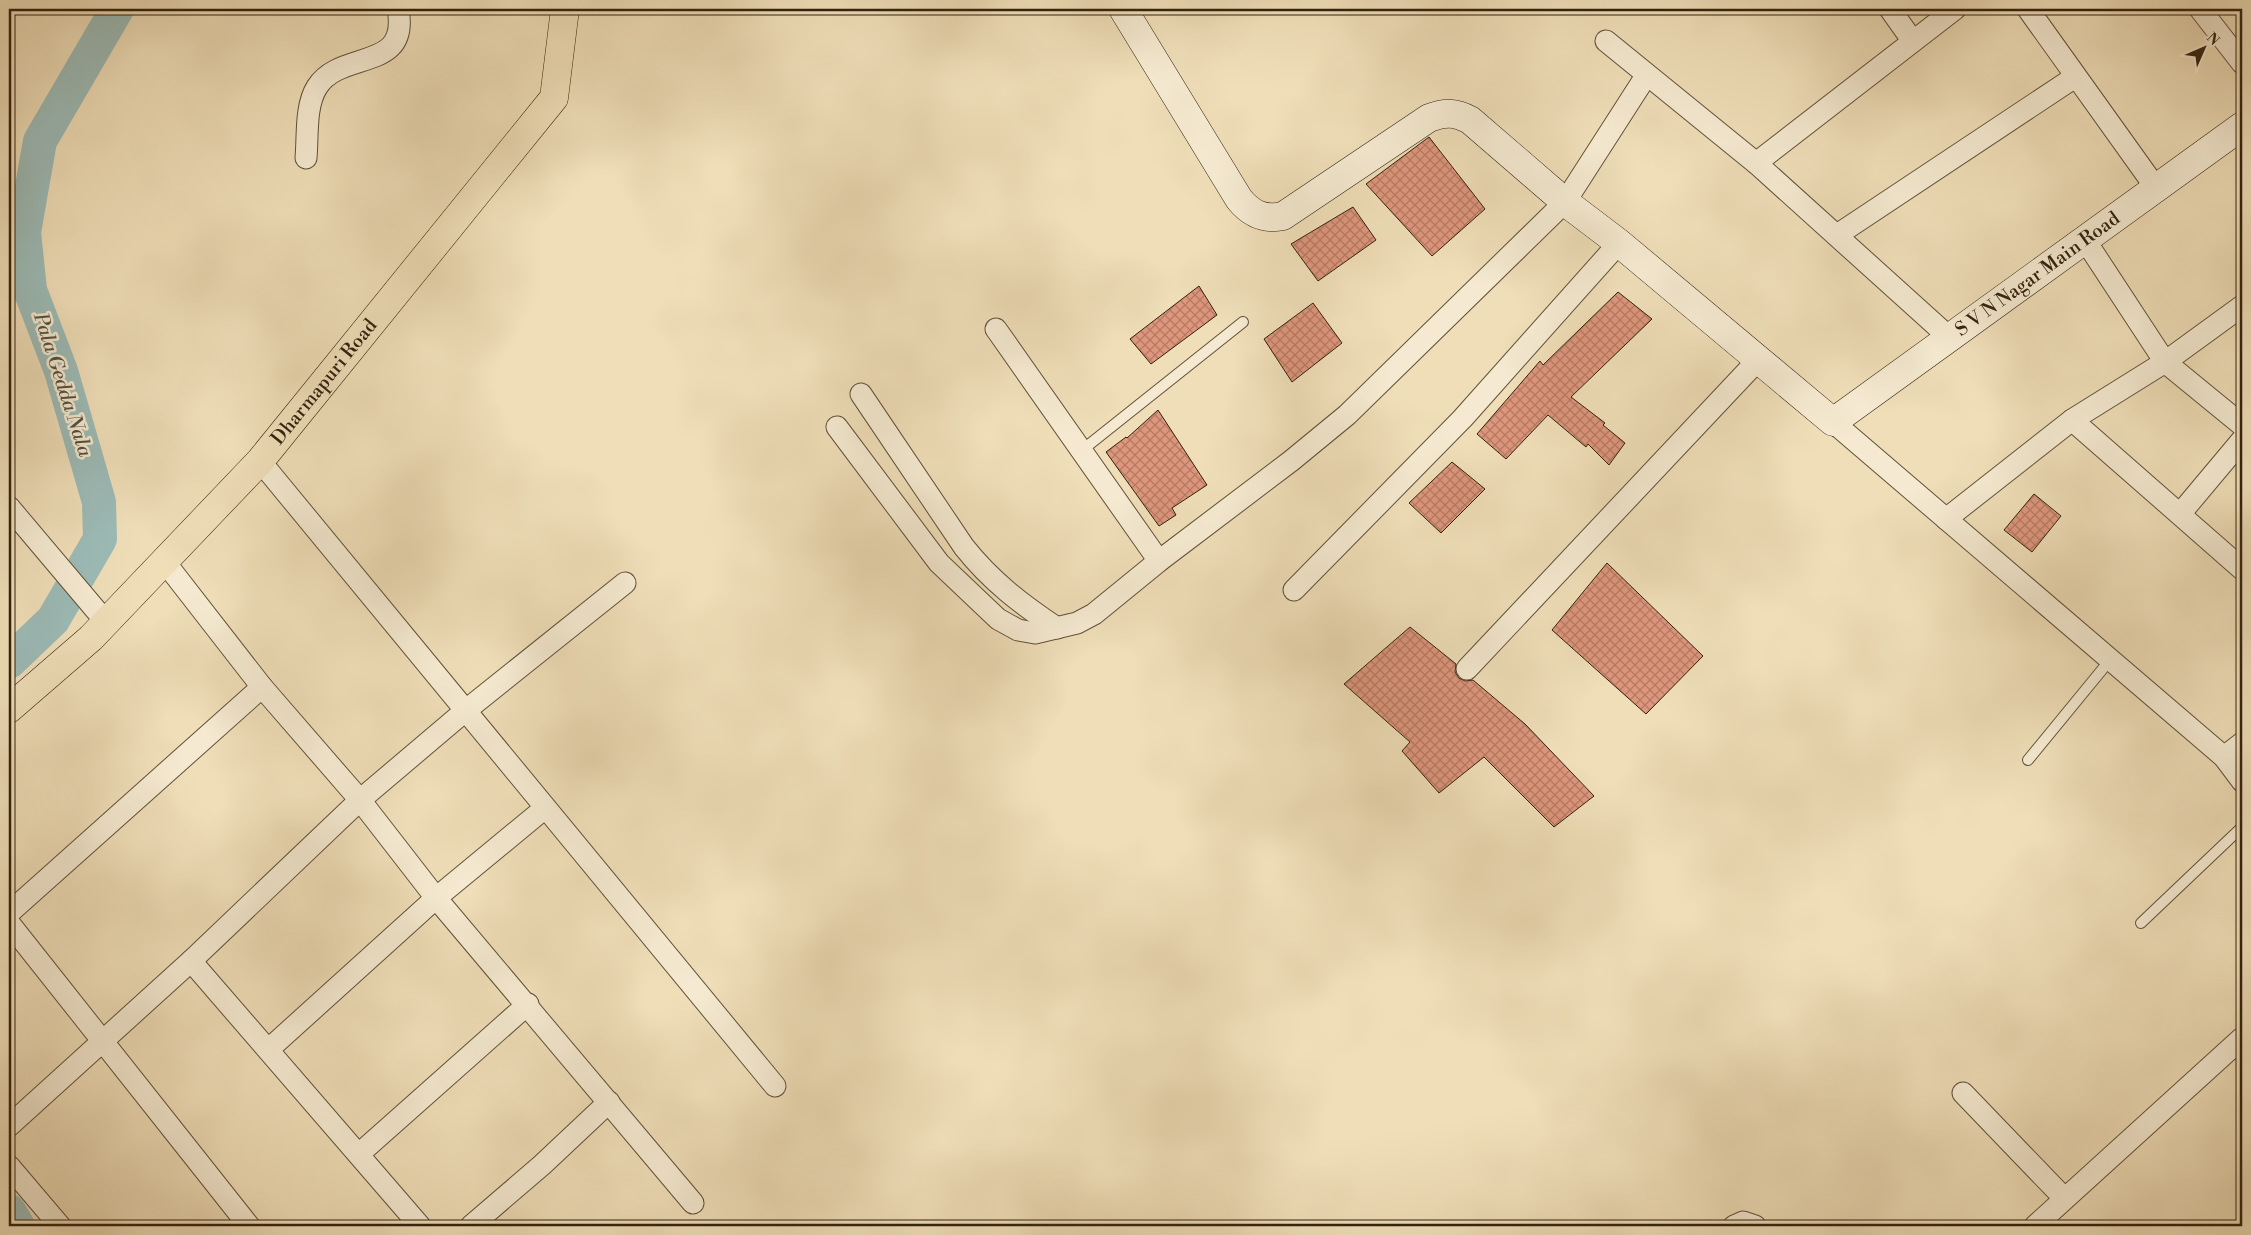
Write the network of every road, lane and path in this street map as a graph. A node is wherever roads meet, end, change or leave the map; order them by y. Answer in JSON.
{"nodes":[{"id":1,"x":398,"y":9,"type":"edge"},
{"id":2,"x":565,"y":9,"type":"edge"},
{"id":3,"x":1124,"y":9,"type":"edge"},
{"id":4,"x":1890,"y":9,"type":"edge"},
{"id":5,"x":1955,"y":9,"type":"edge"},
{"id":6,"x":2028,"y":9,"type":"edge"},
{"id":7,"x":2200,"y":9,"type":"edge"},
{"id":8,"x":1912,"y":40,"type":"junction"},
{"id":9,"x":1606,"y":41,"type":"dead end"},
{"id":10,"x":2242,"y":63,"type":"edge"},
{"id":11,"x":1646,"y":76,"type":"junction"},
{"id":12,"x":2075,"y":77,"type":"junction"},
{"id":13,"x":2242,"y":126,"type":"edge"},
{"id":14,"x":306,"y":158,"type":"dead end"},
{"id":15,"x":1756,"y":163,"type":"junction"},
{"id":16,"x":2156,"y":188,"type":"junction"},
{"id":17,"x":1565,"y":202,"type":"junction"},
{"id":18,"x":1837,"y":235,"type":"junction"},
{"id":19,"x":2084,"y":240,"type":"junction"},
{"id":20,"x":1619,"y":243,"type":"junction"},
{"id":21,"x":2242,"y":306,"type":"edge"},
{"id":22,"x":1243,"y":322,"type":"dead end"},
{"id":23,"x":996,"y":330,"type":"dead end"},
{"id":24,"x":1950,"y":338,"type":"junction"},
{"id":25,"x":1758,"y":360,"type":"junction"},
{"id":26,"x":2165,"y":362,"type":"junction"},
{"id":27,"x":861,"y":394,"type":"dead end"},
{"id":28,"x":2072,"y":420,"type":"junction"},
{"id":29,"x":1833,"y":422,"type":"junction"},
{"id":30,"x":2242,"y":424,"type":"edge"},
{"id":31,"x":837,"y":426,"type":"dead end"},
{"id":32,"x":2242,"y":440,"type":"edge"},
{"id":33,"x":1081,"y":451,"type":"junction"},
{"id":34,"x":260,"y":461,"type":"junction"},
{"id":35,"x":9,"y":507,"type":"edge"},
{"id":36,"x":2180,"y":514,"type":"junction"},
{"id":37,"x":1946,"y":520,"type":"junction"},
{"id":38,"x":164,"y":561,"type":"junction"},
{"id":39,"x":1159,"y":562,"type":"junction"},
{"id":40,"x":2242,"y":569,"type":"edge"},
{"id":41,"x":625,"y":582,"type":"dead end"},
{"id":42,"x":1294,"y":590,"type":"dead end"},
{"id":43,"x":106,"y":622,"type":"junction"},
{"id":44,"x":1057,"y":628,"type":"junction"},
{"id":45,"x":2110,"y":660,"type":"junction"},
{"id":46,"x":1467,"y":669,"type":"dead end"},
{"id":47,"x":262,"y":688,"type":"junction"},
{"id":48,"x":9,"y":709,"type":"edge"},
{"id":49,"x":465,"y":712,"type":"junction"},
{"id":50,"x":2242,"y":743,"type":"edge"},
{"id":51,"x":2224,"y":758,"type":"junction"},
{"id":52,"x":2028,"y":760,"type":"dead end"},
{"id":53,"x":2242,"y":781,"type":"edge"},
{"id":54,"x":360,"y":800,"type":"junction"},
{"id":55,"x":545,"y":808,"type":"junction"},
{"id":56,"x":2242,"y":827,"type":"edge"},
{"id":57,"x":436,"y":898,"type":"junction"},
{"id":58,"x":9,"y":913,"type":"edge"},
{"id":59,"x":9,"y":923,"type":"edge"},
{"id":60,"x":2141,"y":923,"type":"dead end"},
{"id":61,"x":191,"y":961,"type":"junction"},
{"id":62,"x":528,"y":1004,"type":"junction"},
{"id":63,"x":2242,"y":1038,"type":"edge"},
{"id":64,"x":103,"y":1040,"type":"junction"},
{"id":65,"x":269,"y":1049,"type":"junction"},
{"id":66,"x":775,"y":1086,"type":"dead end"},
{"id":67,"x":1964,"y":1093,"type":"dead end"},
{"id":68,"x":609,"y":1102,"type":"junction"},
{"id":69,"x":9,"y":1126,"type":"edge"},
{"id":70,"x":359,"y":1154,"type":"junction"},
{"id":71,"x":9,"y":1166,"type":"edge"},
{"id":72,"x":2064,"y":1198,"type":"junction"},
{"id":73,"x":693,"y":1203,"type":"dead end"},
{"id":74,"x":60,"y":1226,"type":"edge"},
{"id":75,"x":249,"y":1226,"type":"edge"},
{"id":76,"x":420,"y":1226,"type":"edge"},
{"id":77,"x":471,"y":1226,"type":"edge"},
{"id":78,"x":1734,"y":1226,"type":"edge"},
{"id":79,"x":1755,"y":1226,"type":"edge"},
{"id":80,"x":2035,"y":1226,"type":"edge"}],
"edges":[{"from":1,"to":14,"type":"street"},
{"from":2,"to":34,"type":"main road","name":"Dharmapuri Road"},
{"from":3,"to":17,"type":"street"},
{"from":4,"to":8,"type":"street"},
{"from":5,"to":8,"type":"street"},
{"from":6,"to":12,"type":"street"},
{"from":7,"to":10,"type":"street"},
{"from":8,"to":15,"type":"street"},
{"from":9,"to":11,"type":"street"},
{"from":11,"to":15,"type":"street"},
{"from":11,"to":17,"type":"street"},
{"from":12,"to":16,"type":"street"},
{"from":12,"to":18,"type":"street"},
{"from":13,"to":16,"type":"street","name":"S V N Nagar Main Road"},
{"from":15,"to":18,"type":"street"},
{"from":16,"to":19,"type":"street","name":"S V N Nagar Main Road"},
{"from":17,"to":20,"type":"street"},
{"from":17,"to":39,"type":"street"},
{"from":18,"to":24,"type":"street"},
{"from":19,"to":24,"type":"street","name":"S V N Nagar Main Road"},
{"from":19,"to":26,"type":"street"},
{"from":20,"to":25,"type":"street"},
{"from":20,"to":42,"type":"street"},
{"from":21,"to":26,"type":"street"},
{"from":22,"to":33,"type":"lane"},
{"from":23,"to":33,"type":"street"},
{"from":24,"to":29,"type":"street","name":"S V N Nagar Main Road"},
{"from":25,"to":29,"type":"street"},
{"from":25,"to":46,"type":"street"},
{"from":26,"to":28,"type":"street"},
{"from":26,"to":30,"type":"street"},
{"from":27,"to":44,"type":"street"},
{"from":28,"to":36,"type":"street"},
{"from":28,"to":37,"type":"street"},
{"from":29,"to":37,"type":"street"},
{"from":31,"to":44,"type":"street"},
{"from":32,"to":36,"type":"street"},
{"from":33,"to":39,"type":"street"},
{"from":34,"to":38,"type":"main road","name":"Dharmapuri Road"},
{"from":34,"to":49,"type":"street"},
{"from":35,"to":43,"type":"street"},
{"from":36,"to":40,"type":"street"},
{"from":37,"to":45,"type":"street"},
{"from":38,"to":43,"type":"main road","name":"Dharmapuri Road"},
{"from":38,"to":47,"type":"street"},
{"from":39,"to":44,"type":"street"},
{"from":41,"to":49,"type":"street"},
{"from":43,"to":48,"type":"main road","name":"Dharmapuri Road"},
{"from":45,"to":51,"type":"street"},
{"from":45,"to":52,"type":"lane"},
{"from":47,"to":54,"type":"street"},
{"from":47,"to":58,"type":"street"},
{"from":49,"to":54,"type":"street"},
{"from":49,"to":55,"type":"street"},
{"from":50,"to":51,"type":"street"},
{"from":51,"to":53,"type":"street"},
{"from":54,"to":57,"type":"street"},
{"from":54,"to":61,"type":"street"},
{"from":55,"to":57,"type":"street"},
{"from":55,"to":66,"type":"street"},
{"from":56,"to":60,"type":"lane"},
{"from":57,"to":62,"type":"street"},
{"from":57,"to":65,"type":"street"},
{"from":59,"to":64,"type":"street"},
{"from":61,"to":64,"type":"street"},
{"from":61,"to":65,"type":"street"},
{"from":62,"to":68,"type":"street"},
{"from":62,"to":70,"type":"street"},
{"from":63,"to":72,"type":"street"},
{"from":64,"to":69,"type":"street"},
{"from":64,"to":75,"type":"street"},
{"from":65,"to":70,"type":"street"},
{"from":67,"to":72,"type":"street"},
{"from":68,"to":73,"type":"street"},
{"from":68,"to":77,"type":"street"},
{"from":70,"to":76,"type":"street"},
{"from":71,"to":74,"type":"street"},
{"from":72,"to":80,"type":"street"},
{"from":78,"to":79,"type":"street"}]}
